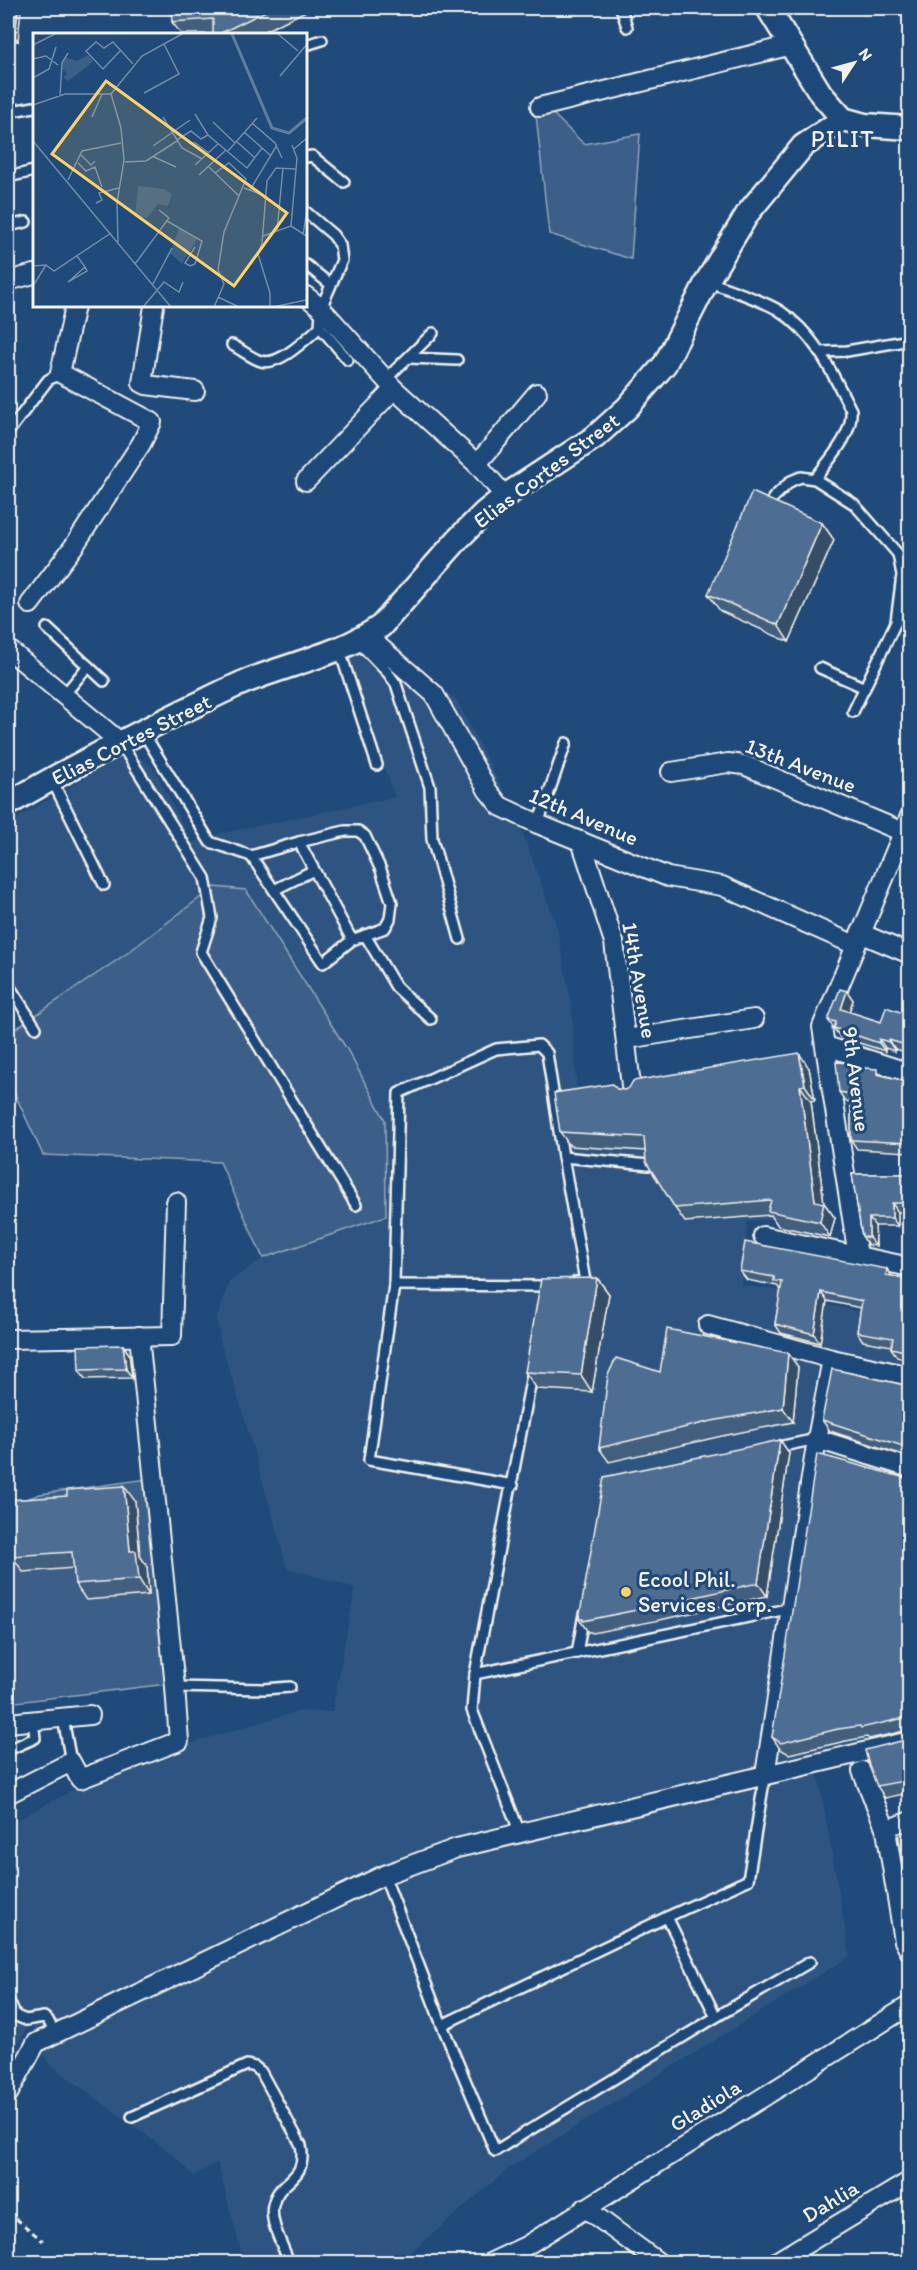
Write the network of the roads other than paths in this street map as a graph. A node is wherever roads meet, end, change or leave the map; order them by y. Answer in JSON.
{"nodes":[{"id":1,"x":621,"y":8,"type":"edge"},
{"id":2,"x":768,"y":8,"type":"edge"},
{"id":3,"x":627,"y":27,"type":"dead end"},
{"id":4,"x":322,"y":40,"type":"dead end"},
{"id":5,"x":308,"y":44,"type":"edge"},
{"id":6,"x":792,"y":45,"type":"junction"},
{"id":7,"x":33,"y":107,"type":"edge"},
{"id":8,"x":540,"y":107,"type":"dead end"},
{"id":9,"x":8,"y":114,"type":"edge"},
{"id":10,"x":843,"y":119,"type":"junction"},
{"id":11,"x":909,"y":128,"type":"edge"},
{"id":12,"x":308,"y":157,"type":"edge"},
{"id":13,"x":33,"y":171,"type":"edge"},
{"id":14,"x":8,"y":177,"type":"edge"},
{"id":15,"x":344,"y":182,"type":"dead end"},
{"id":16,"x":308,"y":214,"type":"edge"},
{"id":17,"x":26,"y":222,"type":"dead end"},
{"id":18,"x":8,"y":226,"type":"edge"},
{"id":19,"x":308,"y":267,"type":"edge"},
{"id":20,"x":33,"y":274,"type":"edge"},
{"id":21,"x":8,"y":281,"type":"edge"},
{"id":22,"x":707,"y":281,"type":"junction"},
{"id":23,"x":330,"y":284,"type":"junction"},
{"id":24,"x":308,"y":298,"type":"edge"},
{"id":25,"x":75,"y":308,"type":"edge"},
{"id":26,"x":154,"y":308,"type":"edge"},
{"id":27,"x":321,"y":308,"type":"junction"},
{"id":28,"x":320,"y":327,"type":"junction"},
{"id":29,"x":434,"y":333,"type":"dead end"},
{"id":30,"x":909,"y":340,"type":"edge"},
{"id":31,"x":232,"y":345,"type":"dead end"},
{"id":32,"x":821,"y":352,"type":"junction"},
{"id":33,"x":409,"y":358,"type":"junction"},
{"id":34,"x":348,"y":360,"type":"dead end"},
{"id":35,"x":457,"y":360,"type":"dead end"},
{"id":36,"x":60,"y":373,"type":"junction"},
{"id":37,"x":390,"y":384,"type":"junction"},
{"id":38,"x":195,"y":391,"type":"dead end"},
{"id":39,"x":537,"y":393,"type":"dead end"},
{"id":40,"x":9,"y":430,"type":"edge"},
{"id":41,"x":477,"y":464,"type":"junction"},
{"id":42,"x":815,"y":479,"type":"junction"},
{"id":43,"x":306,"y":481,"type":"dead end"},
{"id":44,"x":506,"y":496,"type":"junction"},
{"id":45,"x":773,"y":498,"type":"dead end"},
{"id":46,"x":30,"y":604,"type":"dead end"},
{"id":47,"x":47,"y":628,"type":"dead end"},
{"id":48,"x":354,"y":641,"type":"junction"},
{"id":49,"x":8,"y":649,"type":"edge"},
{"id":50,"x":88,"y":666,"type":"junction"},
{"id":51,"x":820,"y":668,"type":"dead end"},
{"id":52,"x":104,"y":681,"type":"dead end"},
{"id":53,"x":865,"y":688,"type":"junction"},
{"id":54,"x":64,"y":695,"type":"junction"},
{"id":55,"x":853,"y":712,"type":"dead end"},
{"id":56,"x":142,"y":731,"type":"junction"},
{"id":57,"x":120,"y":742,"type":"junction"},
{"id":58,"x":566,"y":743,"type":"dead end"},
{"id":59,"x":377,"y":765,"type":"dead end"},
{"id":60,"x":671,"y":772,"type":"dead end"},
{"id":61,"x":51,"y":778,"type":"junction"},
{"id":62,"x":8,"y":804,"type":"edge"},
{"id":63,"x":538,"y":824,"type":"junction"},
{"id":64,"x":907,"y":827,"type":"edge"},
{"id":65,"x":580,"y":841,"type":"junction"},
{"id":66,"x":299,"y":842,"type":"junction"},
{"id":67,"x":251,"y":856,"type":"junction"},
{"id":68,"x":314,"y":870,"type":"junction"},
{"id":69,"x":104,"y":885,"type":"dead end"},
{"id":70,"x":274,"y":890,"type":"junction"},
{"id":71,"x":365,"y":935,"type":"junction"},
{"id":72,"x":460,"y":939,"type":"dead end"},
{"id":73,"x":857,"y":939,"type":"junction"},
{"id":74,"x":352,"y":940,"type":"junction"},
{"id":75,"x":909,"y":954,"type":"edge"},
{"id":76,"x":8,"y":984,"type":"edge"},
{"id":77,"x":431,"y":1019,"type":"dead end"},
{"id":78,"x":753,"y":1019,"type":"dead end"},
{"id":79,"x":36,"y":1028,"type":"dead end"},
{"id":80,"x":627,"y":1039,"type":"junction"},
{"id":81,"x":826,"y":1046,"type":"junction"},
{"id":82,"x":909,"y":1074,"type":"edge"},
{"id":83,"x":632,"y":1094,"type":"edge"},
{"id":84,"x":562,"y":1157,"type":"junction"},
{"id":85,"x":649,"y":1165,"type":"edge"},
{"id":86,"x":176,"y":1202,"type":"dead end"},
{"id":87,"x":356,"y":1205,"type":"dead end"},
{"id":88,"x":763,"y":1236,"type":"dead end"},
{"id":89,"x":858,"y":1256,"type":"junction"},
{"id":90,"x":909,"y":1267,"type":"edge"},
{"id":91,"x":394,"y":1285,"type":"junction"},
{"id":92,"x":557,"y":1285,"type":"junction"},
{"id":93,"x":546,"y":1298,"type":"edge"},
{"id":94,"x":708,"y":1325,"type":"dead end"},
{"id":95,"x":139,"y":1336,"type":"junction"},
{"id":96,"x":8,"y":1339,"type":"edge"},
{"id":97,"x":536,"y":1356,"type":"edge"},
{"id":98,"x":832,"y":1359,"type":"junction"},
{"id":99,"x":909,"y":1376,"type":"edge"},
{"id":100,"x":818,"y":1439,"type":"junction"},
{"id":101,"x":759,"y":1451,"type":"edge"},
{"id":102,"x":909,"y":1468,"type":"edge"},
{"id":103,"x":513,"y":1485,"type":"junction"},
{"id":104,"x":586,"y":1607,"type":"edge"},
{"id":105,"x":792,"y":1608,"type":"junction"},
{"id":106,"x":577,"y":1653,"type":"junction"},
{"id":107,"x":475,"y":1674,"type":"junction"},
{"id":108,"x":176,"y":1687,"type":"junction"},
{"id":109,"x":290,"y":1687,"type":"dead end"},
{"id":110,"x":90,"y":1715,"type":"dead end"},
{"id":111,"x":63,"y":1718,"type":"junction"},
{"id":112,"x":33,"y":1719,"type":"junction"},
{"id":113,"x":8,"y":1723,"type":"edge"},
{"id":114,"x":909,"y":1741,"type":"edge"},
{"id":115,"x":8,"y":1750,"type":"edge"},
{"id":116,"x":71,"y":1762,"type":"junction"},
{"id":117,"x":862,"y":1771,"type":"dead end"},
{"id":118,"x":765,"y":1775,"type":"junction"},
{"id":119,"x":8,"y":1794,"type":"edge"},
{"id":120,"x":909,"y":1821,"type":"edge"},
{"id":121,"x":886,"y":1830,"type":"junction"},
{"id":122,"x":520,"y":1833,"type":"junction"},
{"id":123,"x":384,"y":1875,"type":"junction"},
{"id":124,"x":668,"y":1917,"type":"junction"},
{"id":125,"x":909,"y":1952,"type":"edge"},
{"id":126,"x":810,"y":1962,"type":"dead end"},
{"id":127,"x":8,"y":2000,"type":"edge"},
{"id":128,"x":909,"y":2005,"type":"edge"},
{"id":129,"x":716,"y":2017,"type":"junction"},
{"id":130,"x":442,"y":2025,"type":"junction"},
{"id":131,"x":55,"y":2034,"type":"junction"},
{"id":132,"x":8,"y":2094,"type":"edge"},
{"id":133,"x":132,"y":2117,"type":"dead end"},
{"id":134,"x":909,"y":2181,"type":"edge"},
{"id":135,"x":585,"y":2208,"type":"junction"},
{"id":136,"x":289,"y":2262,"type":"edge"},
{"id":137,"x":492,"y":2262,"type":"edge"},
{"id":138,"x":658,"y":2262,"type":"edge"},
{"id":139,"x":776,"y":2262,"type":"edge"}],
"edges":[{"from":1,"to":3,"type":"lane"},
{"from":2,"to":6,"type":"street"},
{"from":4,"to":5,"type":"lane"},
{"from":6,"to":8,"type":"street"},
{"from":6,"to":10,"type":"street"},
{"from":7,"to":9,"type":"lane"},
{"from":10,"to":11,"type":"street"},
{"from":10,"to":22,"type":"street","name":"Elias Cortes Street"},
{"from":12,"to":15,"type":"lane"},
{"from":13,"to":14,"type":"lane"},
{"from":16,"to":23,"type":"lane"},
{"from":17,"to":18,"type":"lane"},
{"from":19,"to":23,"type":"lane"},
{"from":20,"to":21,"type":"street"},
{"from":22,"to":32,"type":"lane"},
{"from":22,"to":44,"type":"street","name":"Elias Cortes Street"},
{"from":23,"to":27,"type":"lane"},
{"from":24,"to":27,"type":"street"},
{"from":25,"to":36,"type":"street"},
{"from":26,"to":38,"type":"street"},
{"from":27,"to":28,"type":"lane"},
{"from":27,"to":37,"type":"street"},
{"from":28,"to":31,"type":"lane"},
{"from":28,"to":34,"type":"lane"},
{"from":29,"to":33,"type":"lane"},
{"from":30,"to":32,"type":"lane"},
{"from":32,"to":42,"type":"lane"},
{"from":33,"to":35,"type":"lane"},
{"from":33,"to":37,"type":"lane"},
{"from":36,"to":40,"type":"lane"},
{"from":36,"to":46,"type":"street"},
{"from":37,"to":41,"type":"street"},
{"from":37,"to":43,"type":"street"},
{"from":39,"to":41,"type":"street"},
{"from":41,"to":44,"type":"street"},
{"from":42,"to":45,"type":"lane"},
{"from":42,"to":53,"type":"lane"},
{"from":44,"to":48,"type":"street","name":"Elias Cortes Street"},
{"from":47,"to":50,"type":"lane"},
{"from":48,"to":56,"type":"street","name":"Elias Cortes Street"},
{"from":48,"to":59,"type":"lane"},
{"from":48,"to":63,"type":"street","name":"12th Avenue"},
{"from":48,"to":72,"type":"lane"},
{"from":49,"to":54,"type":"street"},
{"from":50,"to":52,"type":"lane"},
{"from":50,"to":54,"type":"lane"},
{"from":51,"to":53,"type":"lane"},
{"from":53,"to":55,"type":"lane"},
{"from":54,"to":57,"type":"street"},
{"from":56,"to":57,"type":"street","name":"Elias Cortes Street"},
{"from":56,"to":67,"type":"lane"},
{"from":57,"to":61,"type":"street","name":"Elias Cortes Street"},
{"from":57,"to":87,"type":"lane"},
{"from":58,"to":63,"type":"lane"},
{"from":60,"to":64,"type":"street","name":"13th Avenue"},
{"from":61,"to":62,"type":"street","name":"Elias Cortes Street"},
{"from":61,"to":69,"type":"lane"},
{"from":63,"to":65,"type":"street","name":"12th Avenue"},
{"from":64,"to":73,"type":"street","name":"9th Avenue"},
{"from":65,"to":73,"type":"street","name":"12th Avenue"},
{"from":65,"to":80,"type":"street","name":"14th Avenue"},
{"from":66,"to":67,"type":"lane"},
{"from":66,"to":68,"type":"lane"},
{"from":66,"to":71,"type":"lane"},
{"from":67,"to":70,"type":"lane"},
{"from":68,"to":70,"type":"lane"},
{"from":68,"to":74,"type":"lane"},
{"from":70,"to":74,"type":"lane"},
{"from":71,"to":74,"type":"lane"},
{"from":71,"to":77,"type":"lane"},
{"from":73,"to":75,"type":"street","name":"12th Avenue"},
{"from":73,"to":81,"type":"street","name":"9th Avenue"},
{"from":76,"to":79,"type":"lane"},
{"from":78,"to":80,"type":"street"},
{"from":80,"to":83,"type":"street","name":"14th Avenue"},
{"from":81,"to":82,"type":"street"},
{"from":81,"to":89,"type":"street","name":"9th Avenue"},
{"from":84,"to":85,"type":"lane"},
{"from":84,"to":91,"type":"lane"},
{"from":84,"to":92,"type":"lane"},
{"from":86,"to":95,"type":"street"},
{"from":88,"to":89,"type":"street"},
{"from":89,"to":90,"type":"street"},
{"from":91,"to":92,"type":"lane"},
{"from":91,"to":103,"type":"lane"},
{"from":92,"to":93,"type":"lane"},
{"from":94,"to":98,"type":"street"},
{"from":95,"to":96,"type":"street"},
{"from":95,"to":108,"type":"street"},
{"from":97,"to":103,"type":"lane"},
{"from":98,"to":99,"type":"street"},
{"from":98,"to":100,"type":"street"},
{"from":100,"to":101,"type":"lane"},
{"from":100,"to":102,"type":"street"},
{"from":100,"to":105,"type":"street"},
{"from":103,"to":107,"type":"lane"},
{"from":104,"to":106,"type":"lane"},
{"from":105,"to":106,"type":"lane"},
{"from":105,"to":118,"type":"street"},
{"from":106,"to":107,"type":"lane"},
{"from":107,"to":122,"type":"lane"},
{"from":108,"to":109,"type":"lane"},
{"from":108,"to":116,"type":"street"},
{"from":110,"to":111,"type":"street"},
{"from":111,"to":112,"type":"street"},
{"from":111,"to":116,"type":"lane"},
{"from":112,"to":113,"type":"street"},
{"from":112,"to":115,"type":"lane"},
{"from":114,"to":118,"type":"street"},
{"from":116,"to":119,"type":"street"},
{"from":117,"to":121,"type":"street"},
{"from":118,"to":122,"type":"street"},
{"from":118,"to":124,"type":"lane"},
{"from":120,"to":121,"type":"street"},
{"from":121,"to":125,"type":"street"},
{"from":122,"to":123,"type":"street"},
{"from":123,"to":130,"type":"lane"},
{"from":123,"to":131,"type":"street"},
{"from":124,"to":129,"type":"lane"},
{"from":124,"to":130,"type":"lane"},
{"from":126,"to":129,"type":"lane"},
{"from":127,"to":131,"type":"lane"},
{"from":128,"to":135,"type":"street","name":"Gladiola"},
{"from":129,"to":130,"type":"lane"},
{"from":131,"to":132,"type":"street"},
{"from":133,"to":136,"type":"lane"},
{"from":134,"to":139,"type":"street","name":"Dahlia"},
{"from":135,"to":137,"type":"street","name":"Gladiola"},
{"from":135,"to":138,"type":"street"}]}
